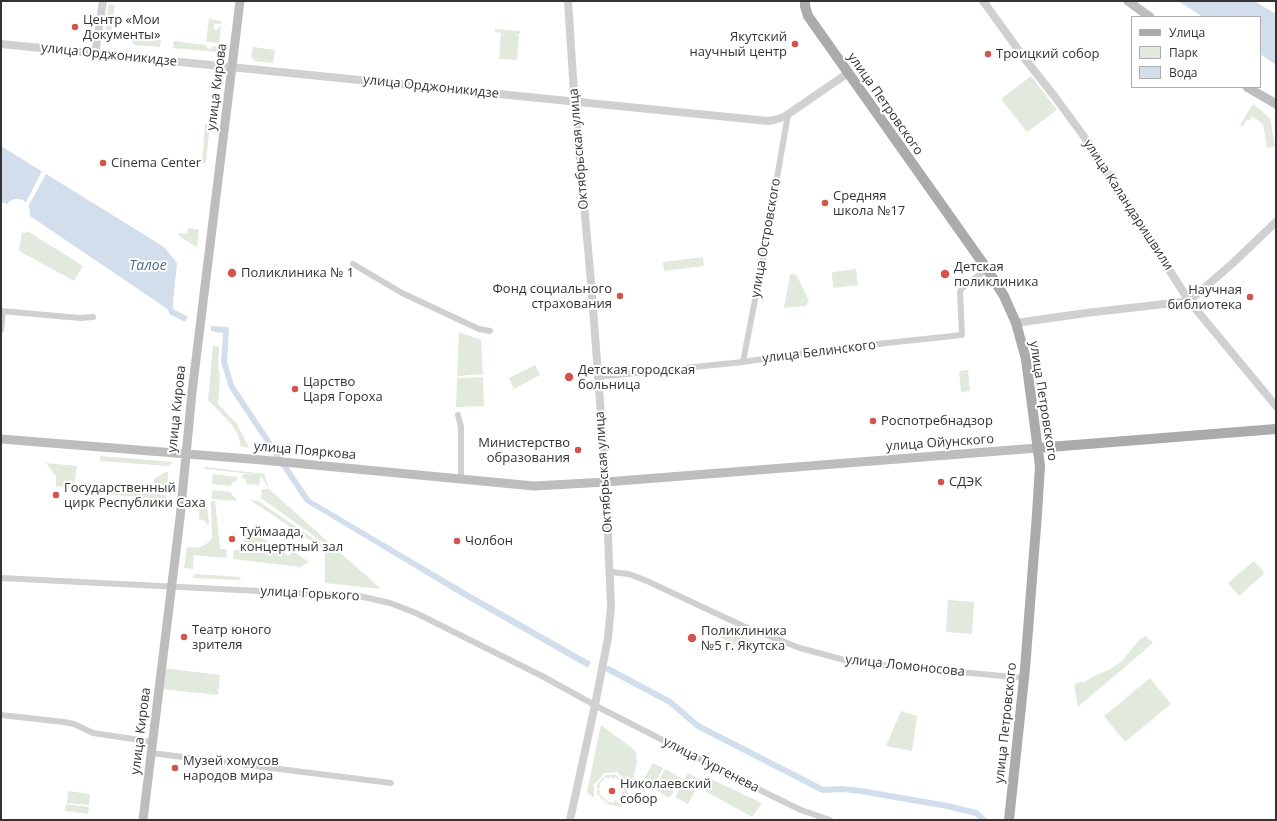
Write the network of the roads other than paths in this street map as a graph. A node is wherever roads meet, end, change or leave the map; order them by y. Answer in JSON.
{"nodes":[{"id":1,"x":103,"y":1,"type":"edge"},
{"id":2,"x":240,"y":1,"type":"edge"},
{"id":3,"x":568,"y":1,"type":"edge"},
{"id":4,"x":805,"y":1,"type":"edge"},
{"id":5,"x":983,"y":1,"type":"edge"},
{"id":6,"x":1128,"y":1,"type":"edge"},
{"id":7,"x":1149,"y":16,"type":"edge"},
{"id":8,"x":1,"y":44,"type":"edge"},
{"id":9,"x":95,"y":54,"type":"junction"},
{"id":10,"x":232,"y":68,"type":"junction"},
{"id":11,"x":848,"y":73,"type":"junction"},
{"id":12,"x":1249,"y":88,"type":"edge"},
{"id":13,"x":575,"y":102,"type":"junction"},
{"id":14,"x":1276,"y":104,"type":"edge"},
{"id":15,"x":788,"y":114,"type":"junction"},
{"id":16,"x":1276,"y":222,"type":"edge"},
{"id":17,"x":353,"y":264,"type":"dead end"},
{"id":18,"x":987,"y":269,"type":"junction"},
{"id":19,"x":1189,"y":300,"type":"junction"},
{"id":20,"x":2,"y":311,"type":"edge"},
{"id":21,"x":93,"y":317,"type":"dead end"},
{"id":22,"x":1016,"y":323,"type":"junction"},
{"id":23,"x":1,"y":330,"type":"edge"},
{"id":24,"x":490,"y":331,"type":"dead end"},
{"id":25,"x":743,"y":362,"type":"junction"},
{"id":26,"x":597,"y":377,"type":"junction"},
{"id":27,"x":1276,"y":406,"type":"edge"},
{"id":28,"x":458,"y":415,"type":"dead end"},
{"id":29,"x":1276,"y":429,"type":"edge"},
{"id":30,"x":1,"y":439,"type":"edge"},
{"id":31,"x":1038,"y":448,"type":"junction"},
{"id":32,"x":185,"y":454,"type":"junction"},
{"id":33,"x":461,"y":479,"type":"junction"},
{"id":34,"x":606,"y":482,"type":"junction"},
{"id":35,"x":611,"y":572,"type":"junction"},
{"id":36,"x":1,"y":578,"type":"edge"},
{"id":37,"x":171,"y":587,"type":"junction"},
{"id":38,"x":1024,"y":678,"type":"junction"},
{"id":39,"x":595,"y":705,"type":"junction"},
{"id":40,"x":1,"y":715,"type":"edge"},
{"id":41,"x":152,"y":742,"type":"junction"},
{"id":42,"x":151,"y":753,"type":"junction"},
{"id":43,"x":392,"y":783,"type":"dead end"},
{"id":44,"x":143,"y":820,"type":"edge"},
{"id":45,"x":570,"y":820,"type":"edge"},
{"id":46,"x":830,"y":820,"type":"edge"},
{"id":47,"x":1009,"y":820,"type":"edge"}],
"edges":[{"from":1,"to":9,"type":"street"},
{"from":2,"to":10,"type":"main road","name":"улица Кирова"},
{"from":3,"to":13,"type":"street","name":"Октябрьская улица"},
{"from":4,"to":11,"type":"main road","name":"улица Петровского"},
{"from":5,"to":19,"type":"street","name":"улица Каландаришвили"},
{"from":6,"to":7,"type":"main road"},
{"from":8,"to":9,"type":"street","name":"улица Орджоникидзе"},
{"from":9,"to":10,"type":"street","name":"улица Орджоникидзе"},
{"from":10,"to":13,"type":"street","name":"улица Орджоникидзе"},
{"from":10,"to":32,"type":"main road","name":"улица Кирова"},
{"from":11,"to":15,"type":"street","name":"улица Орджоникидзе"},
{"from":11,"to":18,"type":"main road","name":"улица Петровского"},
{"from":12,"to":14,"type":"main road"},
{"from":13,"to":15,"type":"street","name":"улица Орджоникидзе"},
{"from":13,"to":26,"type":"street","name":"Октябрьская улица"},
{"from":15,"to":25,"type":"street","name":"улица Островского"},
{"from":16,"to":19,"type":"street"},
{"from":17,"to":24,"type":"street"},
{"from":18,"to":22,"type":"main road","name":"улица Петровского"},
{"from":18,"to":25,"type":"street","name":"улица Белинского"},
{"from":19,"to":22,"type":"street"},
{"from":19,"to":27,"type":"street","name":"улица Каландаришвили"},
{"from":20,"to":21,"type":"street"},
{"from":20,"to":23,"type":"street"},
{"from":22,"to":31,"type":"main road","name":"улица Петровского"},
{"from":25,"to":26,"type":"street","name":"улица Белинского"},
{"from":26,"to":34,"type":"street","name":"Октябрьская улица"},
{"from":28,"to":33,"type":"street"},
{"from":29,"to":31,"type":"main road","name":"улица Ойунского"},
{"from":30,"to":32,"type":"main road","name":"улица Пояркова"},
{"from":31,"to":34,"type":"main road","name":"улица Ойунского"},
{"from":31,"to":38,"type":"main road","name":"улица Петровского"},
{"from":32,"to":33,"type":"main road","name":"улица Пояркова"},
{"from":32,"to":37,"type":"main road","name":"улица Кирова"},
{"from":33,"to":34,"type":"main road","name":"улица Пояркова"},
{"from":34,"to":35,"type":"street","name":"Октябрьская улица"},
{"from":35,"to":38,"type":"street","name":"улица Ломоносова"},
{"from":35,"to":39,"type":"street","name":"Октябрьская улица"},
{"from":36,"to":37,"type":"street","name":"улица Горького"},
{"from":37,"to":39,"type":"street","name":"улица Горького"},
{"from":37,"to":41,"type":"main road","name":"улица Кирова"},
{"from":38,"to":47,"type":"main road","name":"улица Петровского"},
{"from":39,"to":45,"type":"street","name":"Октябрьская улица"},
{"from":39,"to":46,"type":"street","name":"улица Тургенева"},
{"from":40,"to":41,"type":"street"},
{"from":41,"to":42,"type":"main road","name":"улица Кирова"},
{"from":42,"to":43,"type":"street"},
{"from":42,"to":44,"type":"main road","name":"улица Кирова"}]}
